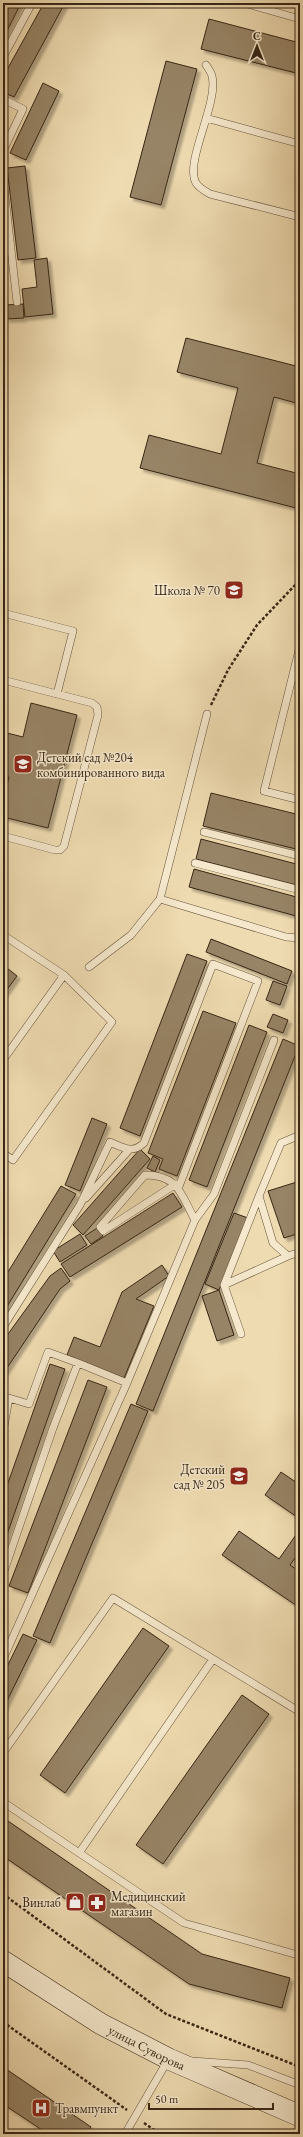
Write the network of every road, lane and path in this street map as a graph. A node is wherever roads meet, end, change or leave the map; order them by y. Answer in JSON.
{"nodes":[{"id":1,"x":32,"y":3,"type":"edge"},
{"id":2,"x":244,"y":3,"type":"edge"},
{"id":3,"x":300,"y":19,"type":"edge"},
{"id":4,"x":3,"y":57,"type":"edge"},
{"id":5,"x":206,"y":65,"type":"dead end"},
{"id":6,"x":3,"y":99,"type":"edge"},
{"id":7,"x":206,"y":118,"type":"junction"},
{"id":8,"x":300,"y":144,"type":"edge"},
{"id":9,"x":3,"y":151,"type":"edge"},
{"id":10,"x":3,"y":178,"type":"edge"},
{"id":11,"x":300,"y":217,"type":"edge"},
{"id":12,"x":17,"y":302,"type":"dead end"},
{"id":13,"x":300,"y":580,"type":"edge"},
{"id":14,"x":3,"y":614,"type":"edge"},
{"id":15,"x":300,"y":646,"type":"edge"},
{"id":16,"x":3,"y":680,"type":"edge"},
{"id":17,"x":57,"y":694,"type":"junction"},
{"id":18,"x":207,"y":714,"type":"joint"},
{"id":19,"x":300,"y":800,"type":"edge"},
{"id":20,"x":204,"y":832,"type":"dead end"},
{"id":21,"x":3,"y":836,"type":"edge"},
{"id":22,"x":300,"y":856,"type":"edge"},
{"id":23,"x":195,"y":863,"type":"dead end"},
{"id":24,"x":300,"y":890,"type":"edge"},
{"id":25,"x":160,"y":899,"type":"junction"},
{"id":26,"x":3,"y":935,"type":"edge"},
{"id":27,"x":300,"y":938,"type":"edge"},
{"id":28,"x":89,"y":967,"type":"dead end"},
{"id":29,"x":64,"y":975,"type":"junction"},
{"id":30,"x":274,"y":1040,"type":"dead end"},
{"id":31,"x":3,"y":1060,"type":"edge"},
{"id":32,"x":300,"y":1135,"type":"edge"},
{"id":33,"x":129,"y":1150,"type":"junction"},
{"id":34,"x":3,"y":1153,"type":"edge"},
{"id":35,"x":177,"y":1186,"type":"junction"},
{"id":36,"x":259,"y":1196,"type":"junction"},
{"id":37,"x":80,"y":1205,"type":"junction"},
{"id":38,"x":195,"y":1220,"type":"junction"},
{"id":39,"x":300,"y":1252,"type":"edge"},
{"id":40,"x":288,"y":1256,"type":"junction"},
{"id":41,"x":224,"y":1284,"type":"junction"},
{"id":42,"x":3,"y":1327,"type":"edge"},
{"id":43,"x":241,"y":1334,"type":"dead end"},
{"id":44,"x":78,"y":1363,"type":"junction"},
{"id":45,"x":127,"y":1384,"type":"junction"},
{"id":46,"x":3,"y":1432,"type":"edge"},
{"id":47,"x":3,"y":1574,"type":"edge"},
{"id":48,"x":3,"y":1659,"type":"edge"},
{"id":49,"x":213,"y":1659,"type":"junction"},
{"id":50,"x":300,"y":1712,"type":"edge"},
{"id":51,"x":3,"y":1753,"type":"edge"},
{"id":52,"x":3,"y":1802,"type":"edge"},
{"id":53,"x":79,"y":1853,"type":"junction"},
{"id":54,"x":3,"y":1894,"type":"edge"},
{"id":55,"x":300,"y":1946,"type":"edge"},
{"id":56,"x":3,"y":1961,"type":"edge"},
{"id":57,"x":3,"y":2022,"type":"edge"},
{"id":58,"x":169,"y":2059,"type":"junction"},
{"id":59,"x":300,"y":2067,"type":"edge"},
{"id":60,"x":300,"y":2085,"type":"edge"},
{"id":61,"x":129,"y":2112,"type":"dead end"},
{"id":62,"x":300,"y":2116,"type":"edge"},
{"id":63,"x":150,"y":2127,"type":"dead end"},
{"id":64,"x":124,"y":2134,"type":"edge"},
{"id":65,"x":160,"y":2134,"type":"edge"}],
"edges":[{"from":1,"to":4,"type":"lane"},
{"from":2,"to":3,"type":"lane"},
{"from":5,"to":7,"type":"lane"},
{"from":6,"to":9,"type":"lane"},
{"from":7,"to":8,"type":"lane"},
{"from":7,"to":11,"type":"lane"},
{"from":10,"to":12,"type":"lane"},
{"from":13,"to":18,"type":"path"},
{"from":14,"to":17,"type":"lane"},
{"from":15,"to":19,"type":"lane"},
{"from":16,"to":17,"type":"lane"},
{"from":17,"to":21,"type":"lane"},
{"from":18,"to":25,"type":"lane"},
{"from":20,"to":22,"type":"lane"},
{"from":23,"to":24,"type":"lane"},
{"from":25,"to":27,"type":"lane"},
{"from":25,"to":28,"type":"lane"},
{"from":26,"to":29,"type":"lane"},
{"from":29,"to":31,"type":"lane"},
{"from":29,"to":34,"type":"lane"},
{"from":30,"to":38,"type":"lane"},
{"from":32,"to":36,"type":"lane"},
{"from":33,"to":35,"type":"lane"},
{"from":33,"to":37,"type":"lane"},
{"from":33,"to":37,"type":"lane"},
{"from":35,"to":35,"type":"lane"},
{"from":35,"to":38,"type":"lane"},
{"from":36,"to":40,"type":"lane"},
{"from":36,"to":41,"type":"lane"},
{"from":37,"to":42,"type":"lane"},
{"from":38,"to":45,"type":"lane"},
{"from":39,"to":40,"type":"lane"},
{"from":40,"to":41,"type":"lane"},
{"from":41,"to":43,"type":"lane"},
{"from":44,"to":45,"type":"lane"},
{"from":44,"to":46,"type":"lane"},
{"from":44,"to":47,"type":"lane"},
{"from":45,"to":48,"type":"lane"},
{"from":49,"to":50,"type":"lane"},
{"from":49,"to":51,"type":"lane"},
{"from":49,"to":53,"type":"lane"},
{"from":52,"to":53,"type":"lane"},
{"from":53,"to":55,"type":"lane"},
{"from":54,"to":59,"type":"path"},
{"from":56,"to":58,"type":"main road","name":"улица Суворова"},
{"from":57,"to":61,"type":"path"},
{"from":58,"to":60,"type":"lane"},
{"from":58,"to":62,"type":"main road","name":"улица Суворова"},
{"from":58,"to":64,"type":"lane"},
{"from":63,"to":65,"type":"path"}]}
